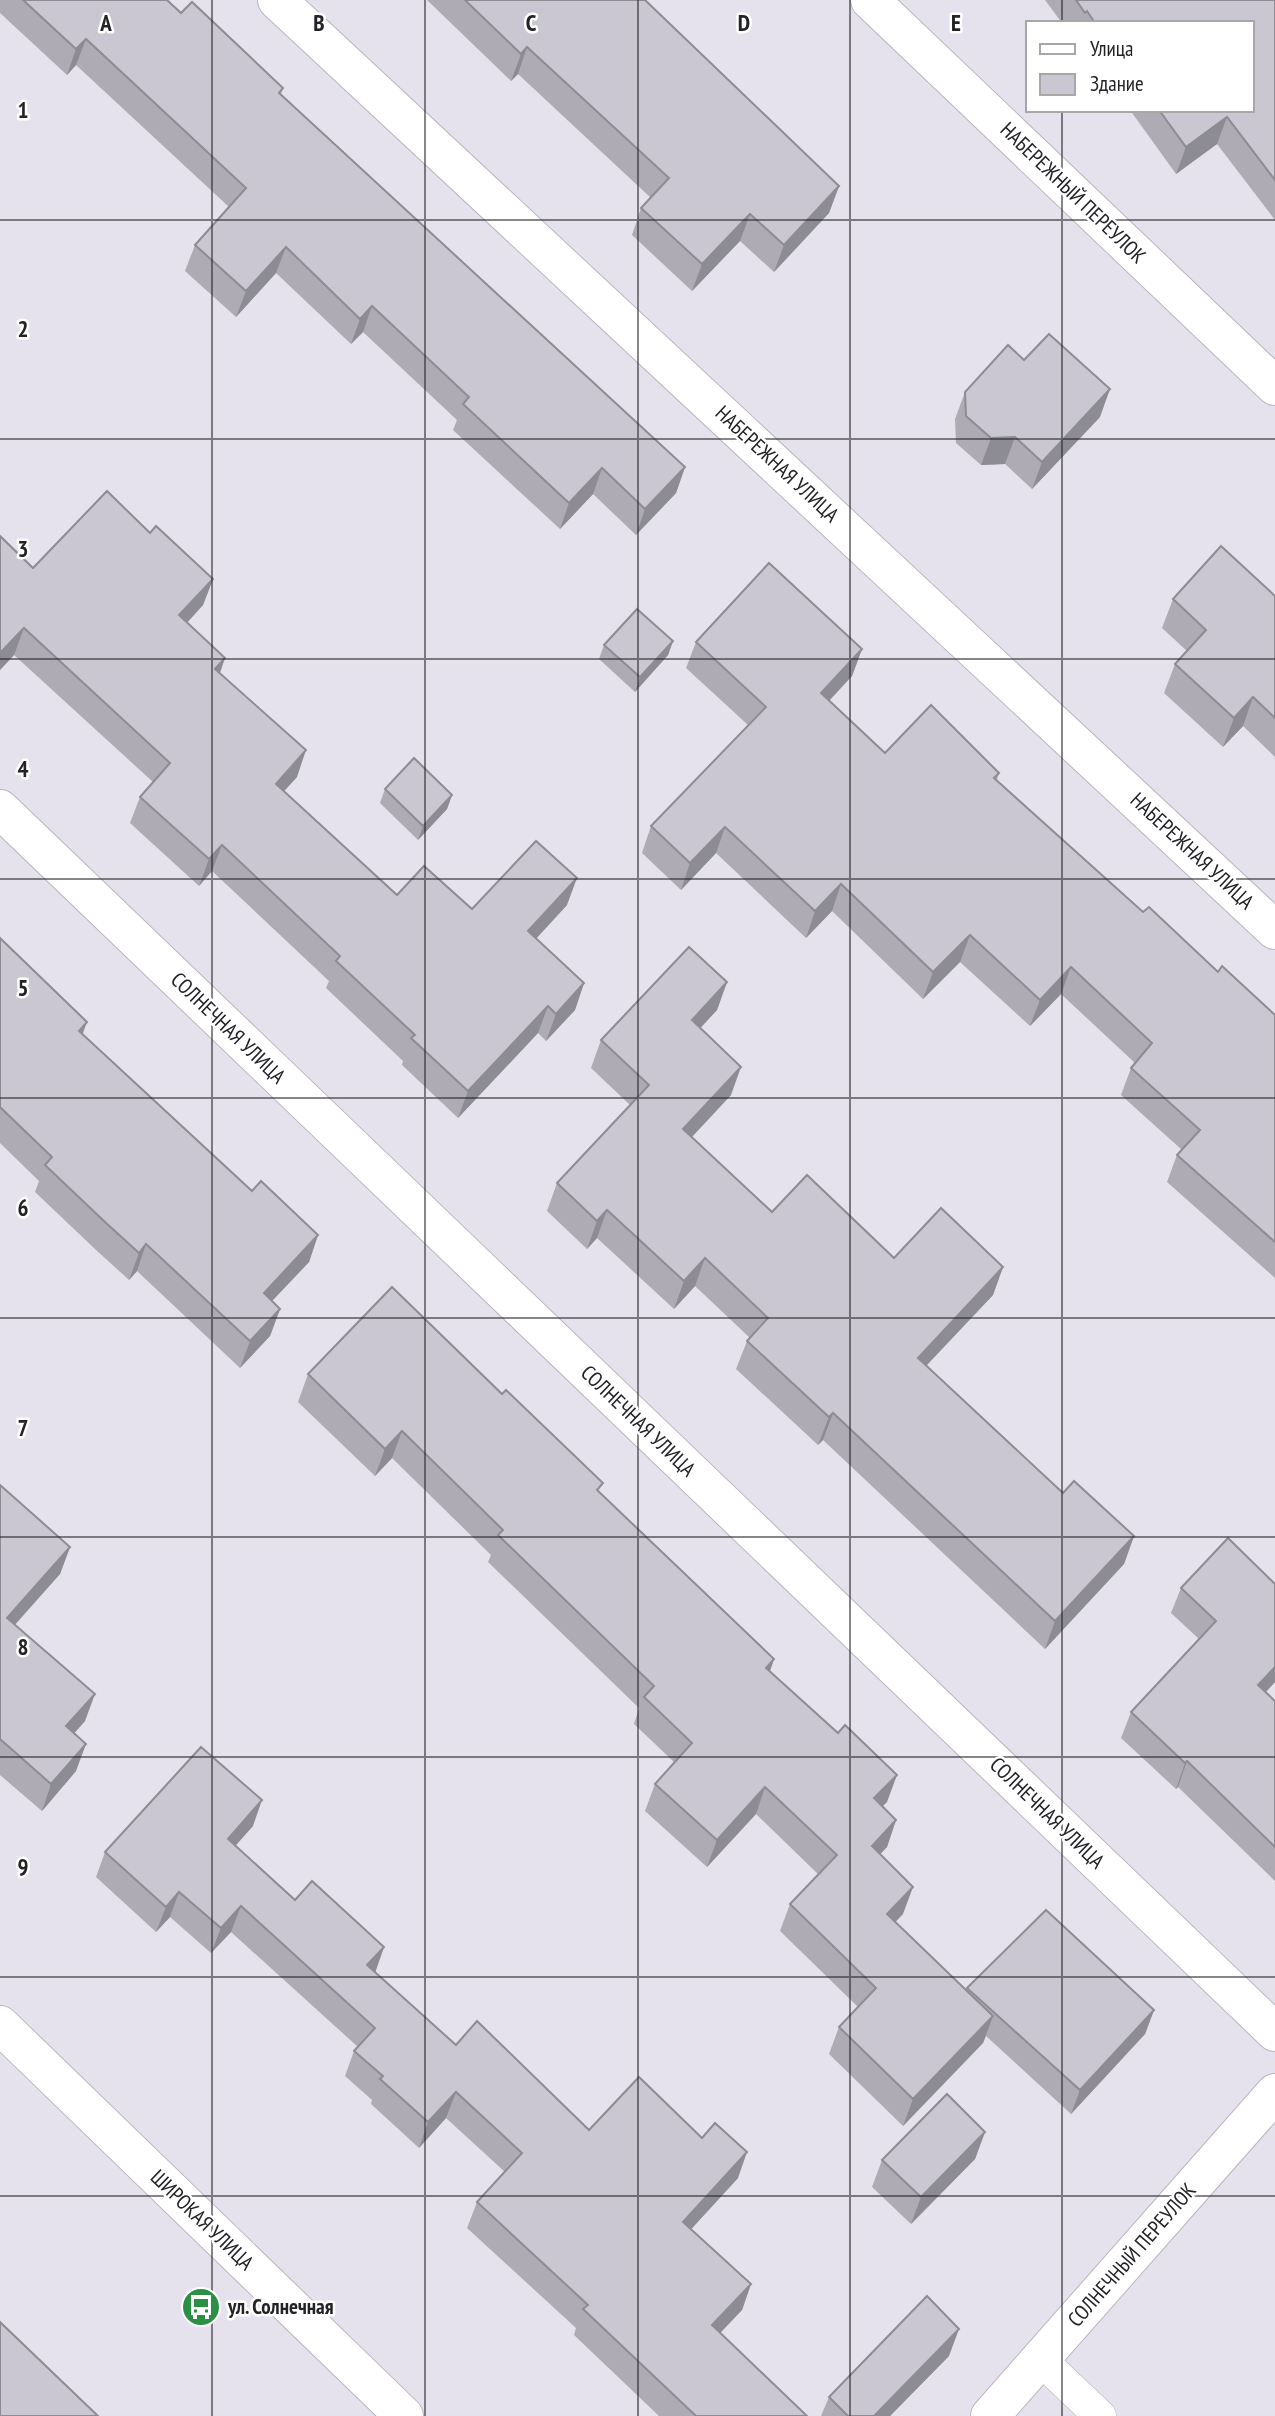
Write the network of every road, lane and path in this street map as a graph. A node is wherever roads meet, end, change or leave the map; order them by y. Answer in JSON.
{"nodes":[{"id":1,"x":277,"y":0,"type":"edge"},
{"id":2,"x":870,"y":0,"type":"edge"},
{"id":3,"x":1275,"y":386,"type":"edge"},
{"id":4,"x":0,"y":809,"type":"edge"},
{"id":5,"x":1275,"y":930,"type":"edge"},
{"id":6,"x":0,"y":2025,"type":"edge"},
{"id":7,"x":1275,"y":2032,"type":"edge"},
{"id":8,"x":1275,"y":2093,"type":"edge"},
{"id":9,"x":1040,"y":2359,"type":"junction"},
{"id":10,"x":404,"y":2416,"type":"edge"},
{"id":11,"x":990,"y":2416,"type":"edge"},
{"id":12,"x":1100,"y":2416,"type":"edge"}],
"edges":[{"from":1,"to":5,"type":"street","name":"НАБЕРЕЖНАЯ УЛИЦА"},
{"from":2,"to":3,"type":"street","name":"НАБЕРЕЖНЫЙ ПЕРЕУЛОК"},
{"from":4,"to":7,"type":"street","name":"СОЛНЕЧНАЯ УЛИЦА"},
{"from":6,"to":10,"type":"street","name":"ШИРОКАЯ УЛИЦА"},
{"from":8,"to":9,"type":"street","name":"СОЛНЕЧНЫЙ ПЕРЕУЛОК"},
{"from":9,"to":11,"type":"street","name":"СОЛНЕЧНЫЙ ПЕРЕУЛОК"},
{"from":9,"to":12,"type":"lane"}]}
